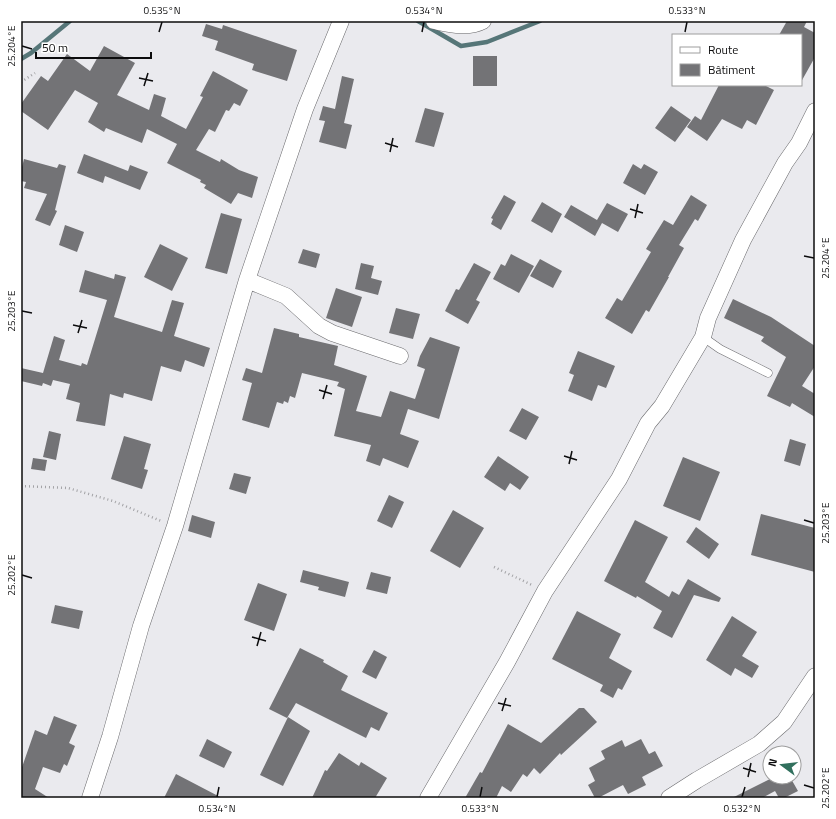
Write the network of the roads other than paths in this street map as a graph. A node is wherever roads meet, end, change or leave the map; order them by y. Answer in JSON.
{"nodes":[{"id":1,"x":341,"y":21,"type":"edge"},
{"id":2,"x":434,"y":21,"type":"edge"},
{"id":3,"x":483,"y":21,"type":"edge"},
{"id":4,"x":815,"y":110,"type":"edge"},
{"id":5,"x":247,"y":280,"type":"junction"},
{"id":6,"x":703,"y":337,"type":"junction"},
{"id":7,"x":400,"y":356,"type":"dead end"},
{"id":8,"x":768,"y":373,"type":"dead end"},
{"id":9,"x":815,"y":676,"type":"edge"},
{"id":10,"x":90,"y":798,"type":"edge"},
{"id":11,"x":428,"y":798,"type":"edge"},
{"id":12,"x":669,"y":798,"type":"edge"}],
"edges":[{"from":1,"to":5,"type":"street"},
{"from":2,"to":3,"type":"street"},
{"from":4,"to":6,"type":"street"},
{"from":5,"to":7,"type":"street"},
{"from":5,"to":10,"type":"street"},
{"from":6,"to":8,"type":"lane"},
{"from":6,"to":11,"type":"street"},
{"from":9,"to":12,"type":"street"}]}
